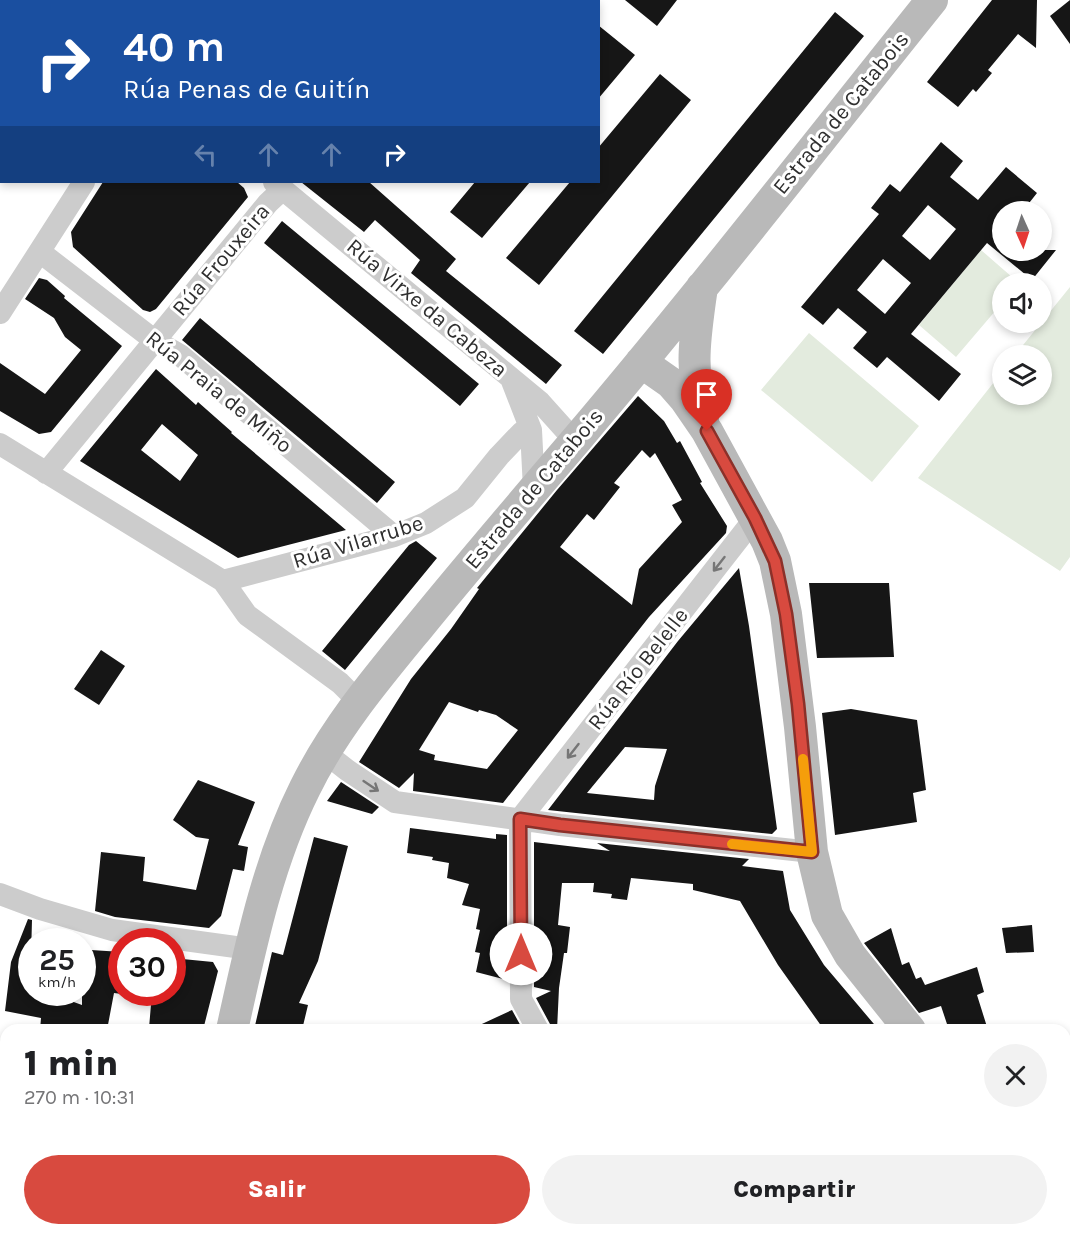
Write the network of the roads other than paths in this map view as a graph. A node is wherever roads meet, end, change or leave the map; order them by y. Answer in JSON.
{"nodes":[{"id":1,"x":932,"y":0,"type":"edge"},
{"id":2,"x":83,"y":183,"type":"edge"},
{"id":3,"x":278,"y":185,"type":"edge"},
{"id":4,"x":40,"y":252,"type":"junction"},
{"id":5,"x":702,"y":287,"type":"junction"},
{"id":6,"x":0,"y":313,"type":"edge"},
{"id":7,"x":661,"y":337,"type":"junction"},
{"id":8,"x":154,"y":340,"type":"junction"},
{"id":9,"x":641,"y":362,"type":"junction"},
{"id":10,"x":693,"y":364,"type":"junction"},
{"id":11,"x":510,"y":377,"type":"junction"},
{"id":12,"x":531,"y":430,"type":"junction"},
{"id":13,"x":707,"y":431,"type":"junction"},
{"id":14,"x":575,"y":441,"type":"junction"},
{"id":15,"x":0,"y":444,"type":"edge"},
{"id":16,"x":46,"y":472,"type":"junction"},
{"id":17,"x":534,"y":489,"type":"junction"},
{"id":18,"x":755,"y":518,"type":"junction"},
{"id":19,"x":394,"y":536,"type":"junction"},
{"id":20,"x":223,"y":581,"type":"junction"},
{"id":21,"x":358,"y":701,"type":"junction"},
{"id":22,"x":324,"y":752,"type":"junction"},
{"id":23,"x":520,"y":819,"type":"junction"},
{"id":24,"x":812,"y":852,"type":"junction"},
{"id":25,"x":0,"y":894,"type":"edge"},
{"id":26,"x":250,"y":949,"type":"junction"},
{"id":27,"x":233,"y":1024,"type":"edge"},
{"id":28,"x":535,"y":1024,"type":"edge"},
{"id":29,"x":905,"y":1024,"type":"edge"}],
"edges":[{"from":1,"to":5,"type":"main road","name":"Estrada de Catabois"},
{"from":2,"to":4,"type":"street"},
{"from":3,"to":8,"type":"street","name":"Rúa Frouxeira"},
{"from":3,"to":11,"type":"street","name":"Rúa Virxe da Cabeza"},
{"from":4,"to":6,"type":"street"},
{"from":4,"to":8,"type":"street","name":"Rúa Praia de Miño"},
{"from":5,"to":7,"type":"main road","name":"Estrada de Catabois"},
{"from":5,"to":10,"type":"main road"},
{"from":7,"to":9,"type":"main road","name":"Estrada de Catabois"},
{"from":7,"to":10,"type":"main road"},
{"from":8,"to":16,"type":"street","name":"Rúa Frouxeira"},
{"from":8,"to":19,"type":"street","name":"Rúa Praia de Miño"},
{"from":9,"to":13,"type":"main road"},
{"from":9,"to":14,"type":"main road","name":"Estrada de Catabois"},
{"from":10,"to":13,"type":"main road"},
{"from":11,"to":12,"type":"street"},
{"from":11,"to":14,"type":"street","name":"Rúa Virxe da Cabeza"},
{"from":12,"to":17,"type":"street"},
{"from":12,"to":19,"type":"street","name":"Rúa Vilarrube"},
{"from":13,"to":18,"type":"main road"},
{"from":14,"to":17,"type":"main road","name":"Estrada de Catabois"},
{"from":15,"to":16,"type":"street"},
{"from":16,"to":20,"type":"street"},
{"from":17,"to":21,"type":"main road","name":"Estrada de Catabois"},
{"from":18,"to":23,"type":"street","name":"Rúa Río Belelle","one_way":true},
{"from":18,"to":24,"type":"main road"},
{"from":19,"to":20,"type":"street","name":"Rúa Vilarrube"},
{"from":20,"to":21,"type":"street"},
{"from":21,"to":22,"type":"main road","name":"Estrada de Catabois"},
{"from":22,"to":23,"type":"street","one_way":true},
{"from":22,"to":26,"type":"main road","name":"Estrada de Catabois"},
{"from":23,"to":24,"type":"street"},
{"from":23,"to":28,"type":"street"},
{"from":24,"to":29,"type":"main road"},
{"from":25,"to":26,"type":"street"},
{"from":26,"to":27,"type":"main road","name":"Estrada de Catabois"}]}
